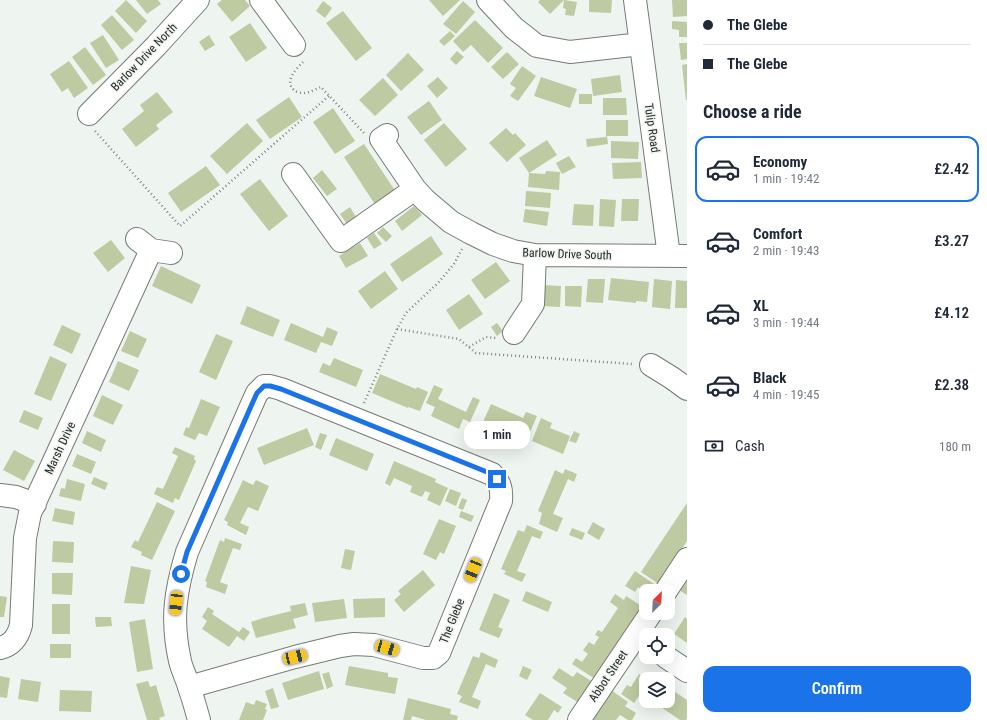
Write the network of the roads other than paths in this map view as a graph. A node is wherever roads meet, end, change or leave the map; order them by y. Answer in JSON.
{"nodes":[{"id":1,"x":198,"y":0,"type":"edge"},
{"id":2,"x":261,"y":0,"type":"edge"},
{"id":3,"x":488,"y":0,"type":"edge"},
{"id":4,"x":635,"y":0,"type":"edge"},
{"id":5,"x":641,"y":44,"type":"junction"},
{"id":6,"x":294,"y":45,"type":"road end"},
{"id":7,"x":89,"y":114,"type":"road end"},
{"id":8,"x":384,"y":137,"type":"road end"},
{"id":9,"x":293,"y":174,"type":"dead end"},
{"id":10,"x":415,"y":189,"type":"junction"},
{"id":11,"x":153,"y":247,"type":"dead end"},
{"id":12,"x":536,"y":255,"type":"junction"},
{"id":13,"x":678,"y":256,"type":"edge"},
{"id":14,"x":514,"y":333,"type":"road end"},
{"id":15,"x":651,"y":365,"type":"road end"},
{"id":16,"x":687,"y":389,"type":"edge"},
{"id":17,"x":0,"y":495,"type":"edge"},
{"id":18,"x":34,"y":504,"type":"junction"},
{"id":19,"x":687,"y":559,"type":"edge"},
{"id":20,"x":671,"y":584,"type":"edge"},
{"id":21,"x":639,"y":643,"type":"edge"},
{"id":22,"x":0,"y":648,"type":"edge"},
{"id":23,"x":675,"y":663,"type":"edge"},
{"id":24,"x":687,"y":671,"type":"edge"},
{"id":25,"x":189,"y":687,"type":"junction"},
{"id":26,"x":199,"y":720,"type":"edge"},
{"id":27,"x":579,"y":720,"type":"edge"}],
"edges":[{"from":1,"to":7,"type":"street","name":"Barlow Drive North"},
{"from":2,"to":6,"type":"street"},
{"from":3,"to":5,"type":"street"},
{"from":4,"to":5,"type":"street","name":"Tulip Road"},
{"from":5,"to":13,"type":"street","name":"Tulip Road"},
{"from":8,"to":10,"type":"street","name":"Barlow Drive South"},
{"from":9,"to":10,"type":"street"},
{"from":10,"to":12,"type":"street","name":"Barlow Drive South"},
{"from":11,"to":18,"type":"street","name":"Marsh Drive"},
{"from":12,"to":13,"type":"street","name":"Barlow Drive South"},
{"from":12,"to":14,"type":"street"},
{"from":15,"to":16,"type":"street"},
{"from":17,"to":18,"type":"street"},
{"from":18,"to":22,"type":"street","name":"Marsh Drive"},
{"from":19,"to":20,"type":"street"},
{"from":21,"to":27,"type":"street","name":"Abbot Street"},
{"from":23,"to":24,"type":"street"},
{"from":25,"to":25,"type":"street","name":"The Glebe"},
{"from":25,"to":26,"type":"street","name":"The Glebe"}]}
